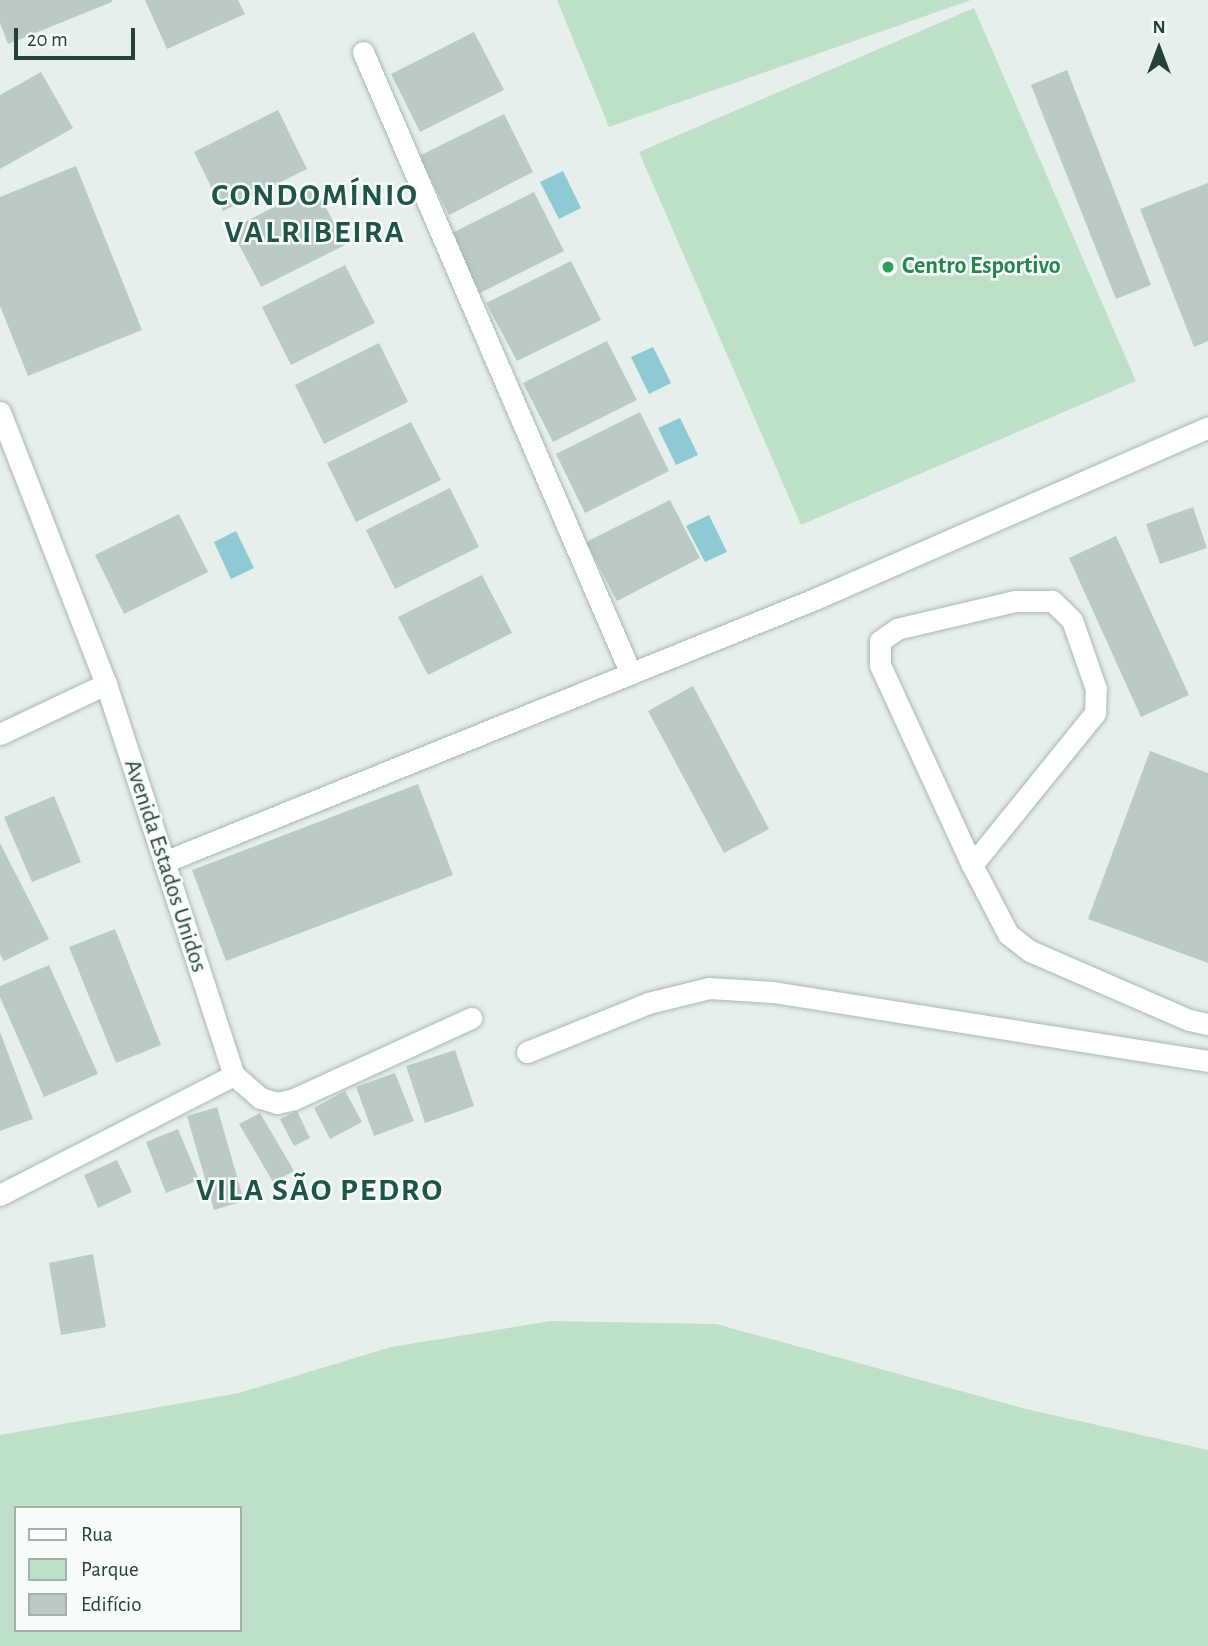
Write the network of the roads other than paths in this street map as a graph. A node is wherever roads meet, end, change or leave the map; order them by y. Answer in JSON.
{"nodes":[{"id":1,"x":363,"y":52,"type":"dead end"},
{"id":2,"x":0,"y":412,"type":"edge"},
{"id":3,"x":1208,"y":427,"type":"edge"},
{"id":4,"x":631,"y":674,"type":"junction"},
{"id":5,"x":106,"y":684,"type":"junction"},
{"id":6,"x":0,"y":734,"type":"edge"},
{"id":7,"x":164,"y":862,"type":"junction"},
{"id":8,"x":972,"y":865,"type":"junction"},
{"id":9,"x":471,"y":1018,"type":"dead end"},
{"id":10,"x":1208,"y":1024,"type":"edge"},
{"id":11,"x":527,"y":1052,"type":"dead end"},
{"id":12,"x":1208,"y":1061,"type":"edge"},
{"id":13,"x":234,"y":1074,"type":"junction"},
{"id":14,"x":0,"y":1195,"type":"edge"}],
"edges":[{"from":1,"to":4,"type":"street"},
{"from":2,"to":5,"type":"street","name":"Avenida Estados Unidos"},
{"from":3,"to":4,"type":"street"},
{"from":4,"to":7,"type":"street"},
{"from":5,"to":6,"type":"street"},
{"from":5,"to":7,"type":"street","name":"Avenida Estados Unidos"},
{"from":7,"to":13,"type":"street","name":"Avenida Estados Unidos"},
{"from":8,"to":8,"type":"street"},
{"from":8,"to":10,"type":"street"},
{"from":9,"to":13,"type":"street"},
{"from":11,"to":12,"type":"street"},
{"from":13,"to":14,"type":"street"}]}
